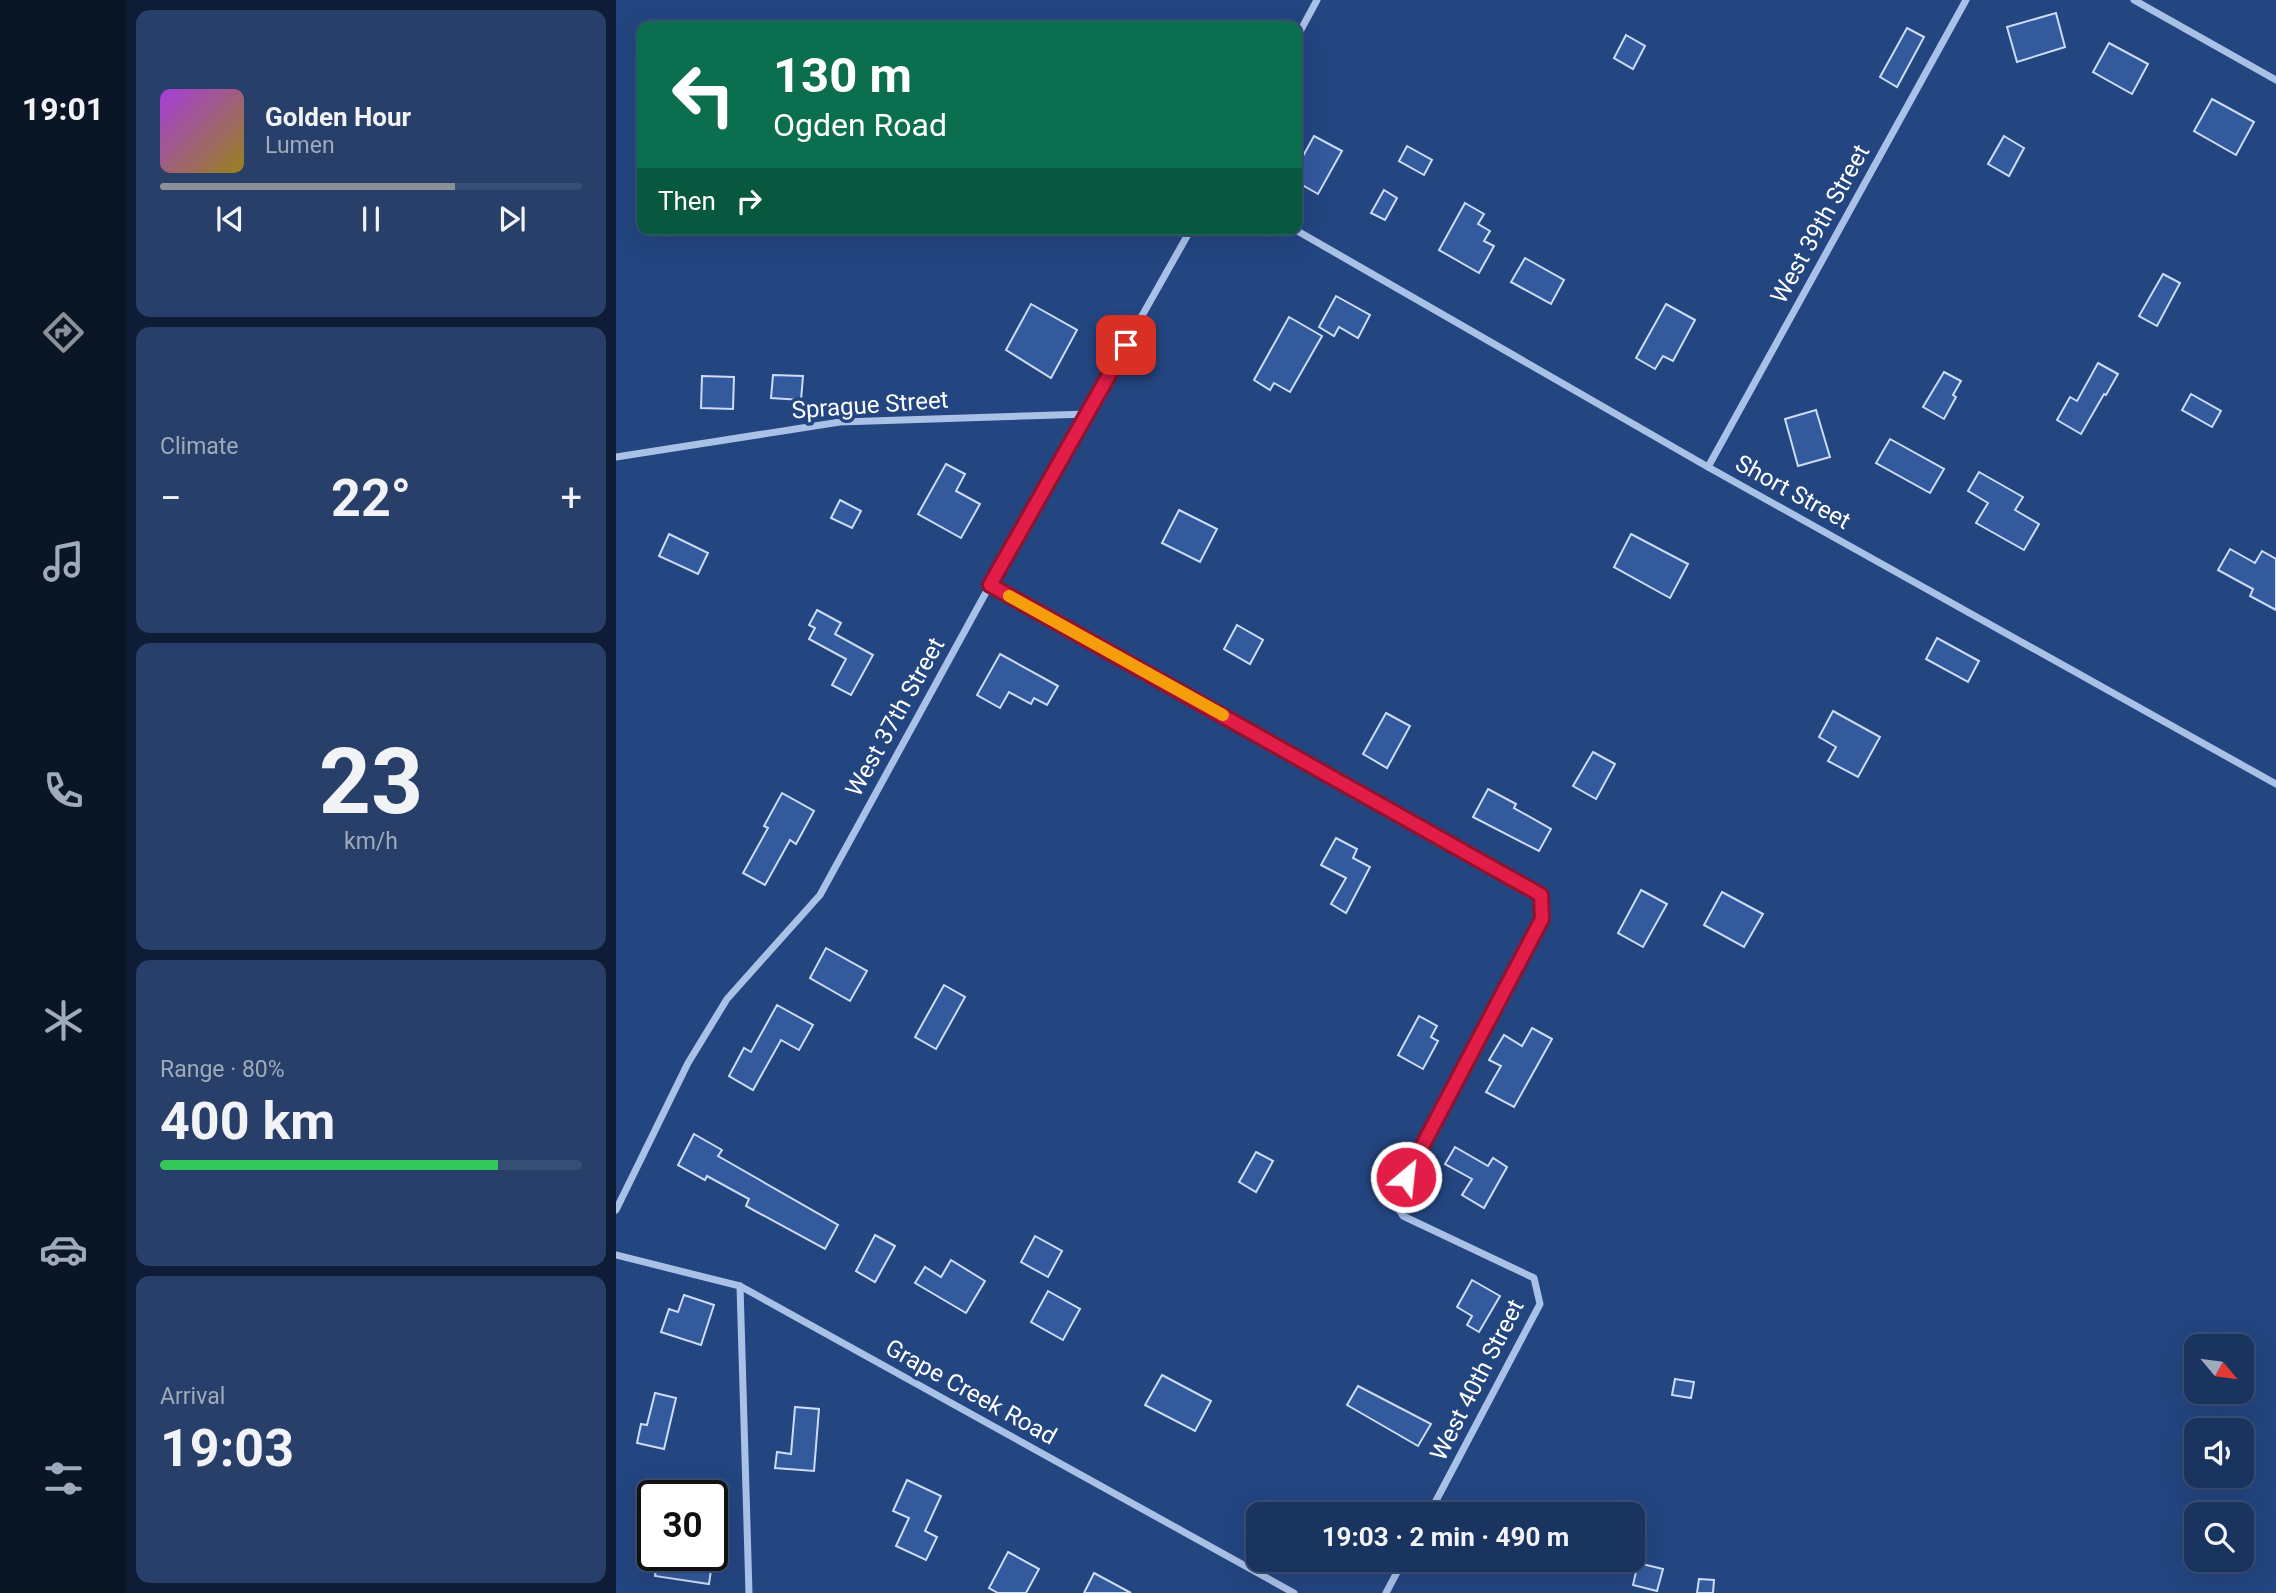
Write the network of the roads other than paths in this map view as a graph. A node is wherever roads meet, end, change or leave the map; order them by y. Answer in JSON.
{"nodes":[{"id":1,"x":1317,"y":0,"type":"edge"},
{"id":2,"x":1966,"y":0,"type":"edge"},
{"id":3,"x":2134,"y":0,"type":"edge"},
{"id":4,"x":1302,"y":28,"type":"edge"},
{"id":5,"x":2276,"y":80,"type":"edge"},
{"id":6,"x":1302,"y":234,"type":"edge"},
{"id":7,"x":1188,"y":235,"type":"edge"},
{"id":8,"x":1087,"y":414,"type":"junction"},
{"id":9,"x":616,"y":457,"type":"edge"},
{"id":10,"x":1708,"y":467,"type":"junction"},
{"id":11,"x":990,"y":585,"type":"junction"},
{"id":12,"x":2276,"y":784,"type":"edge"},
{"id":13,"x":616,"y":1210,"type":"edge"},
{"id":14,"x":616,"y":1255,"type":"edge"},
{"id":15,"x":740,"y":1286,"type":"junction"},
{"id":16,"x":1435,"y":1502,"type":"edge"},
{"id":17,"x":1398,"y":1572,"type":"edge"},
{"id":18,"x":749,"y":1593,"type":"edge"},
{"id":19,"x":1294,"y":1593,"type":"edge"},
{"id":20,"x":1387,"y":1593,"type":"edge"}],
"edges":[{"from":1,"to":4,"type":"street"},
{"from":2,"to":10,"type":"street","name":"West 39th Street"},
{"from":3,"to":5,"type":"street"},
{"from":6,"to":10,"type":"street","name":"Short Street"},
{"from":7,"to":8,"type":"street","name":"West 37th Street"},
{"from":8,"to":9,"type":"street","name":"Sprague Street"},
{"from":8,"to":11,"type":"street","name":"West 37th Street"},
{"from":10,"to":12,"type":"street","name":"Short Street"},
{"from":11,"to":13,"type":"street","name":"West 37th Street"},
{"from":11,"to":16,"type":"street","name":"West 40th Street"},
{"from":14,"to":15,"type":"street","name":"Grape Creek Road"},
{"from":15,"to":18,"type":"street"},
{"from":15,"to":19,"type":"street","name":"Grape Creek Road"},
{"from":17,"to":20,"type":"street"}]}
